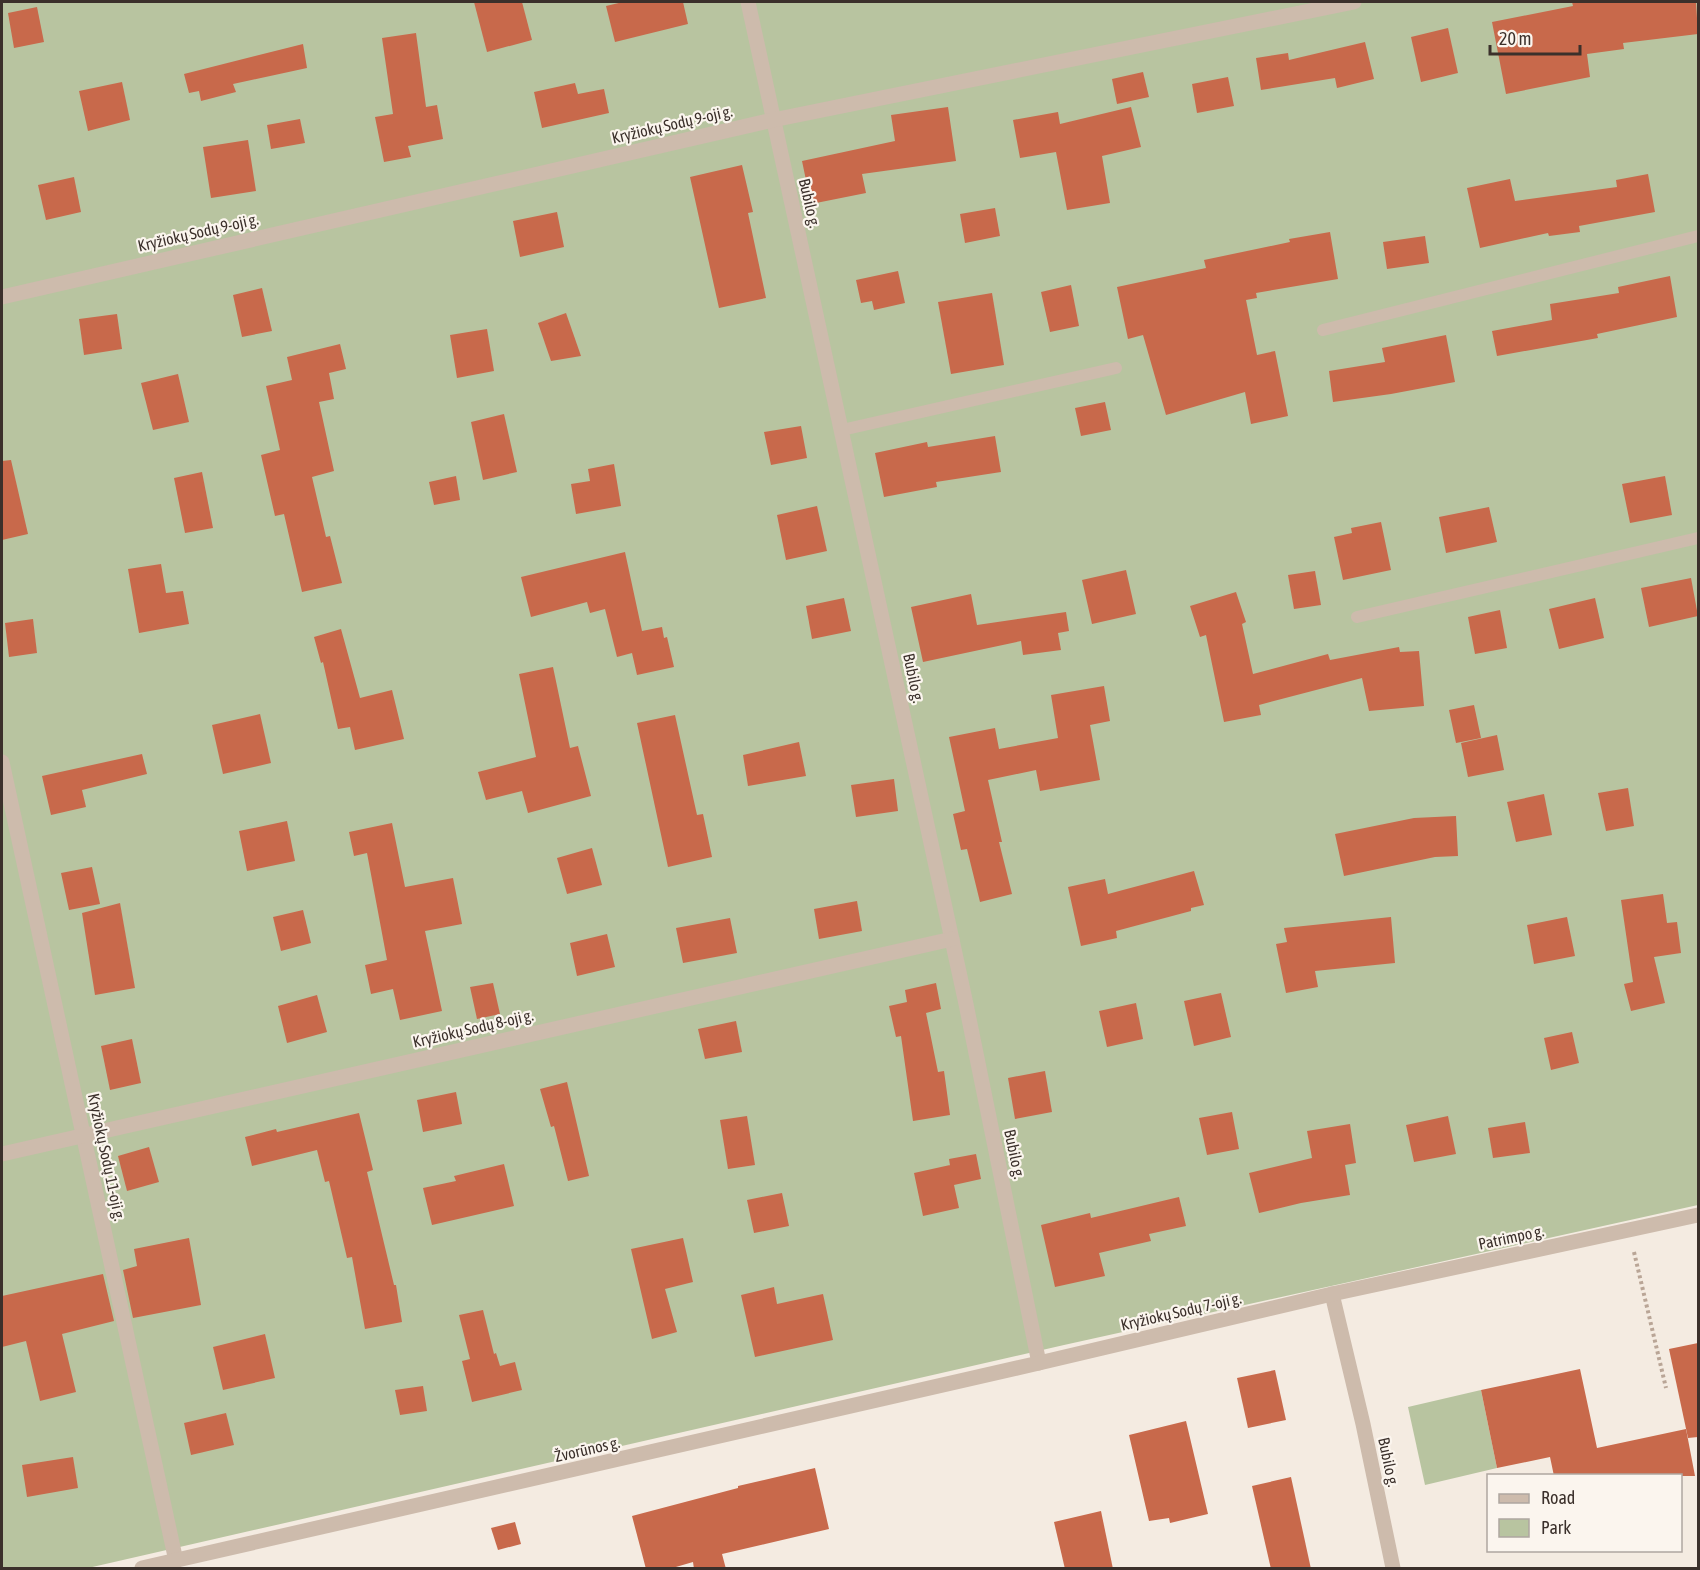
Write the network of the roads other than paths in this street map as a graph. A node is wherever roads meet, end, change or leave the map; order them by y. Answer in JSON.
{"nodes":[{"id":1,"x":748,"y":2,"type":"edge"},
{"id":2,"x":1354,"y":2,"type":"edge"},
{"id":3,"x":773,"y":120,"type":"junction"},
{"id":4,"x":1698,"y":236,"type":"edge"},
{"id":5,"x":2,"y":297,"type":"edge"},
{"id":6,"x":1323,"y":330,"type":"dead end"},
{"id":7,"x":1116,"y":368,"type":"dead end"},
{"id":8,"x":842,"y":430,"type":"junction"},
{"id":9,"x":1698,"y":538,"type":"edge"},
{"id":10,"x":1357,"y":617,"type":"dead end"},
{"id":11,"x":2,"y":762,"type":"edge"},
{"id":12,"x":952,"y":939,"type":"junction"},
{"id":13,"x":84,"y":1135,"type":"junction"},
{"id":14,"x":2,"y":1154,"type":"edge"},
{"id":15,"x":1698,"y":1215,"type":"edge"},
{"id":16,"x":1332,"y":1294,"type":"junction"},
{"id":17,"x":1039,"y":1363,"type":"junction"},
{"id":18,"x":176,"y":1561,"type":"junction"},
{"id":19,"x":142,"y":1569,"type":"edge"},
{"id":20,"x":1394,"y":1569,"type":"edge"}],
"edges":[{"from":1,"to":3,"type":"street","name":"Bubilo g."},
{"from":2,"to":3,"type":"street","name":"Kryžiokų Sodų 9-oji g."},
{"from":3,"to":5,"type":"street","name":"Kryžiokų Sodų 9-oji g."},
{"from":3,"to":8,"type":"street","name":"Bubilo g."},
{"from":4,"to":6,"type":"lane"},
{"from":7,"to":8,"type":"lane"},
{"from":8,"to":12,"type":"street","name":"Bubilo g."},
{"from":9,"to":10,"type":"lane"},
{"from":11,"to":13,"type":"street","name":"Kryžiokų Sodų 11-oji g."},
{"from":12,"to":13,"type":"street","name":"Kryžiokų Sodų 8-oji g."},
{"from":12,"to":17,"type":"street","name":"Bubilo g."},
{"from":13,"to":14,"type":"street","name":"Kryžiokų Sodų 8-oji g."},
{"from":13,"to":18,"type":"street","name":"Kryžiokų Sodų 11-oji g."},
{"from":15,"to":16,"type":"street","name":"Patrimpo g."},
{"from":16,"to":17,"type":"street","name":"Kryžiokų Sodų 7-oji g."},
{"from":16,"to":20,"type":"street","name":"Bubilo g."},
{"from":17,"to":18,"type":"street","name":"Žvorūnos g."},
{"from":18,"to":19,"type":"street","name":"Žvorūnos g."}]}
